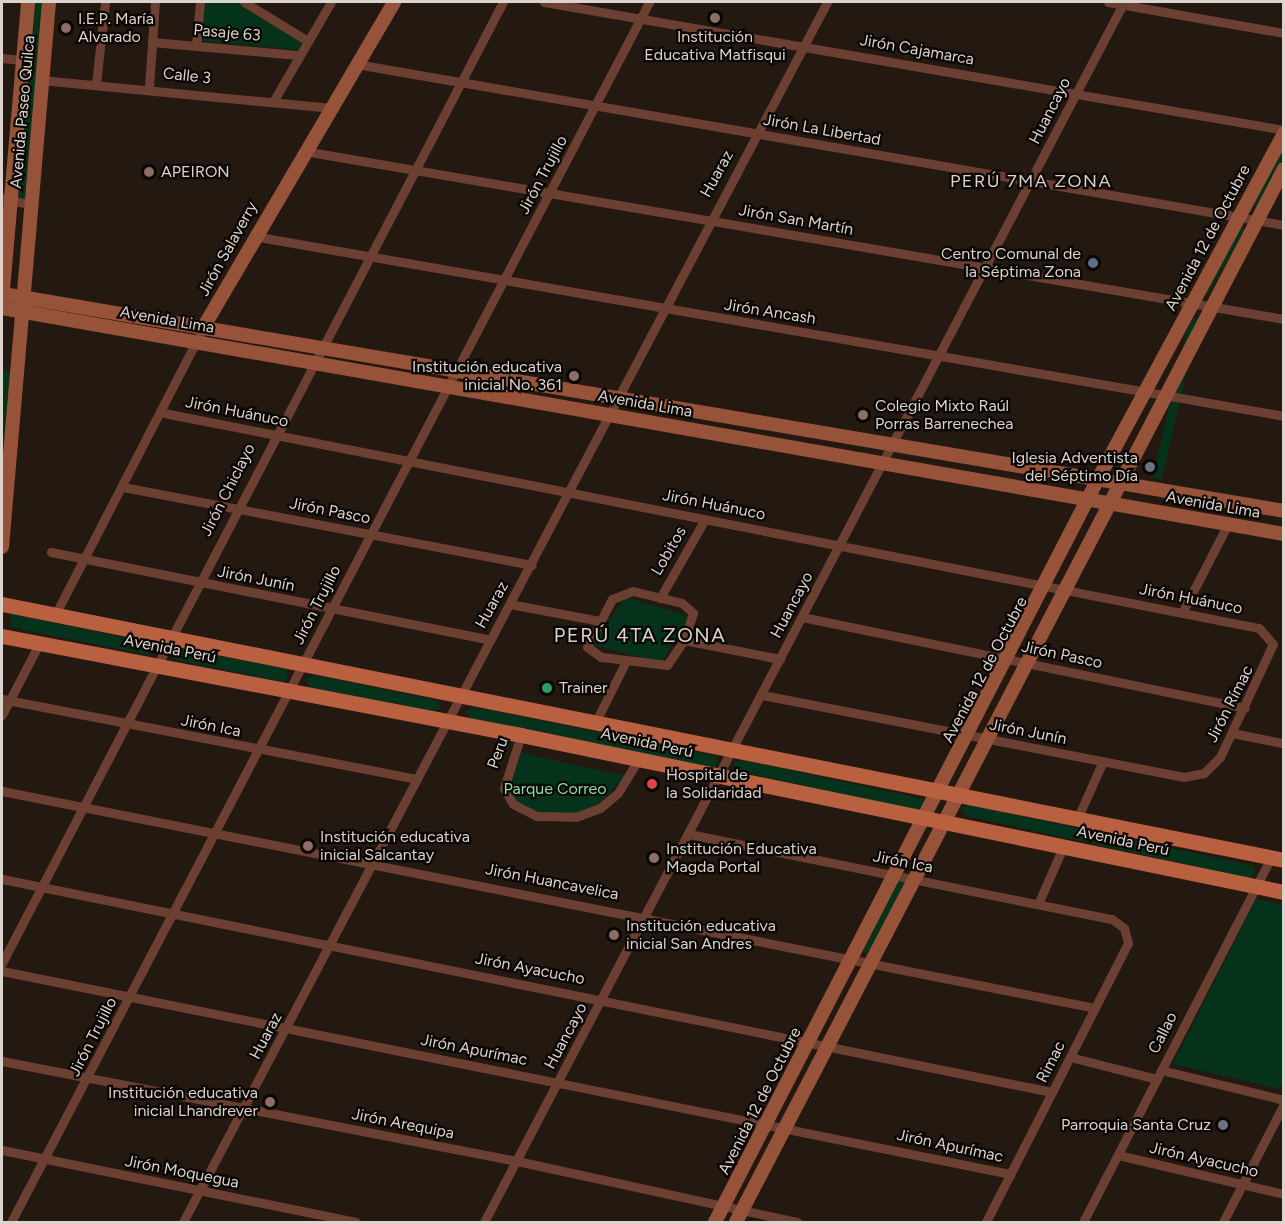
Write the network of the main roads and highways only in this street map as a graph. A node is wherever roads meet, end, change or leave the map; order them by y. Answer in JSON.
{"nodes":[{"id":1,"x":28,"y":2,"type":"edge"},
{"id":2,"x":49,"y":2,"type":"edge"},
{"id":3,"x":394,"y":2,"type":"edge"},
{"id":4,"x":1284,"y":132,"type":"edge"},
{"id":5,"x":1284,"y":170,"type":"edge"},
{"id":6,"x":6,"y":200,"type":"edge"},
{"id":7,"x":4,"y":248,"type":"edge"},
{"id":8,"x":2,"y":303,"type":"edge"},
{"id":9,"x":22,"y":304,"type":"junction"},
{"id":10,"x":203,"y":328,"type":"junction"},
{"id":11,"x":1098,"y":479,"type":"junction"},
{"id":12,"x":1118,"y":482,"type":"junction"},
{"id":13,"x":1088,"y":499,"type":"junction"},
{"id":14,"x":1108,"y":503,"type":"junction"},
{"id":15,"x":1284,"y":511,"type":"edge"},
{"id":16,"x":1284,"y":534,"type":"edge"},
{"id":17,"x":2,"y":547,"type":"edge"},
{"id":18,"x":2,"y":604,"type":"edge"},
{"id":19,"x":2,"y":636,"type":"edge"},
{"id":20,"x":940,"y":790,"type":"junction"},
{"id":21,"x":959,"y":793,"type":"junction"},
{"id":22,"x":926,"y":818,"type":"junction"},
{"id":23,"x":944,"y":822,"type":"junction"},
{"id":24,"x":1277,"y":859,"type":"edge"},
{"id":25,"x":1284,"y":892,"type":"edge"},
{"id":26,"x":739,"y":1216,"type":"edge"},
{"id":27,"x":715,"y":1222,"type":"edge"}],
"edges":[{"from":1,"to":6,"type":"main road","name":"Avenida Paseo Quilca"},
{"from":2,"to":9,"type":"main road","name":"Avenida Paseo Quilca"},
{"from":3,"to":10,"type":"main road","name":"Jirón Salaverry"},
{"from":4,"to":11,"type":"main road","name":"Avenida 12 de Octubre"},
{"from":5,"to":12,"type":"main road","name":"Avenida 12 de Octubre"},
{"from":6,"to":7,"type":"main road","name":"Avenida Paseo Quilca"},
{"from":7,"to":8,"type":"main road","name":"Avenida Paseo Quilca"},
{"from":8,"to":9,"type":"main road","name":"Avenida Lima"},
{"from":9,"to":10,"type":"main road","name":"Avenida Lima"},
{"from":9,"to":13,"type":"main road","name":"Avenida Lima"},
{"from":9,"to":17,"type":"main road","name":"Avenida Paseo Quilca"},
{"from":10,"to":11,"type":"main road","name":"Avenida Lima"},
{"from":11,"to":12,"type":"main road","name":"Avenida Lima"},
{"from":11,"to":13,"type":"main road","name":"Avenida 12 de Octubre"},
{"from":12,"to":14,"type":"main road","name":"Avenida 12 de Octubre"},
{"from":12,"to":15,"type":"main road","name":"Avenida Lima"},
{"from":13,"to":14,"type":"main road","name":"Avenida Lima"},
{"from":13,"to":20,"type":"main road","name":"Avenida 12 de Octubre"},
{"from":14,"to":16,"type":"main road","name":"Avenida Lima"},
{"from":14,"to":21,"type":"main road","name":"Avenida 12 de Octubre"},
{"from":18,"to":20,"type":"main road","name":"Avenida Perú"},
{"from":19,"to":22,"type":"main road","name":"Avenida Perú"},
{"from":20,"to":21,"type":"main road","name":"Avenida Perú"},
{"from":20,"to":22,"type":"main road","name":"Avenida 12 de Octubre"},
{"from":21,"to":23,"type":"main road","name":"Avenida 12 de Octubre"},
{"from":21,"to":24,"type":"main road","name":"Avenida Perú"},
{"from":22,"to":23,"type":"main road","name":"Avenida Perú"},
{"from":22,"to":27,"type":"main road","name":"Avenida 12 de Octubre"},
{"from":23,"to":25,"type":"main road","name":"Avenida Perú"},
{"from":23,"to":26,"type":"main road","name":"Avenida 12 de Octubre"}]}
